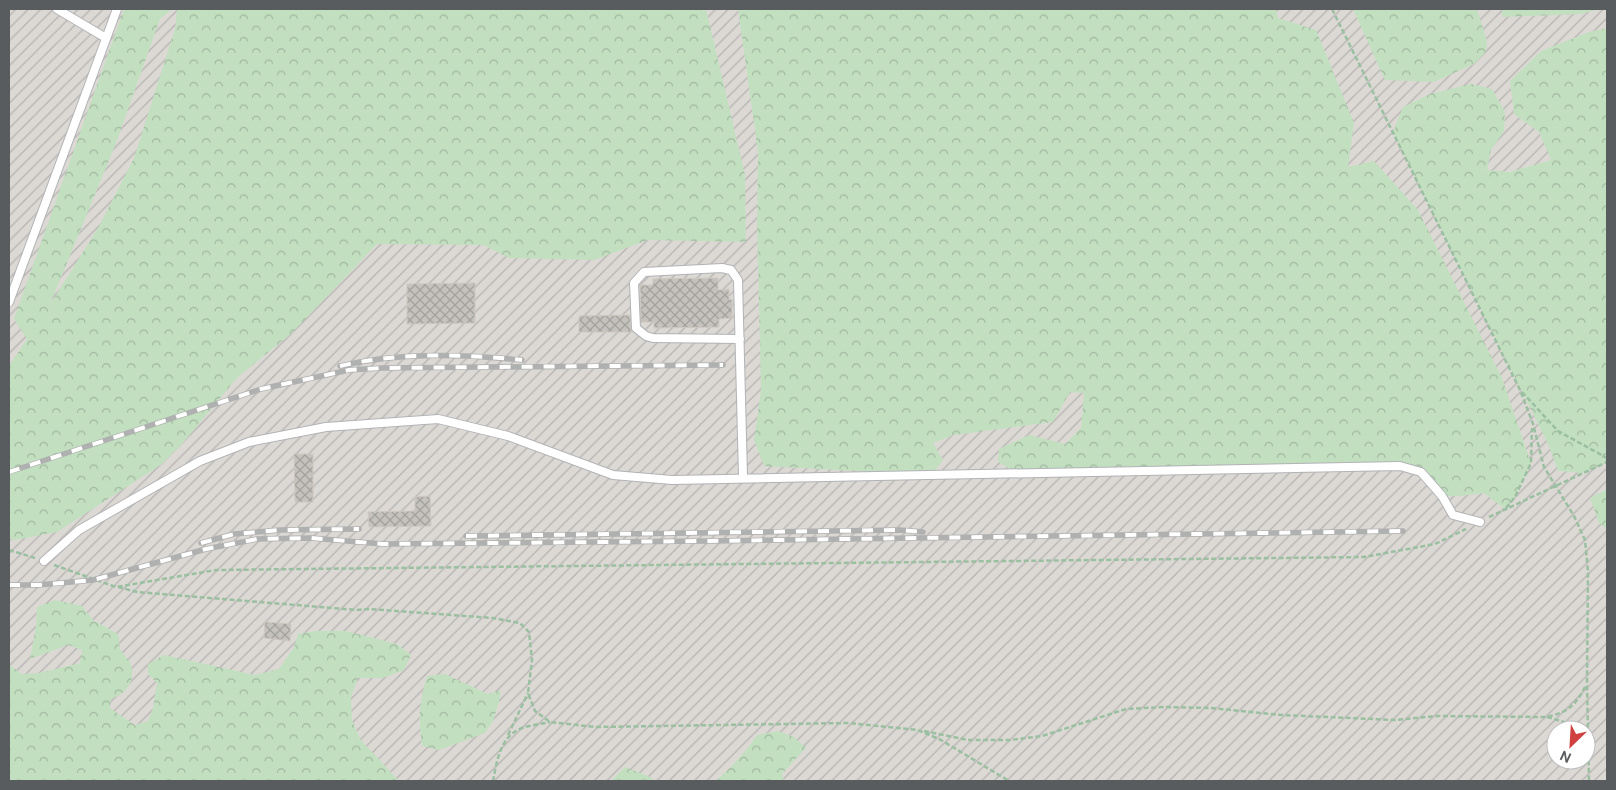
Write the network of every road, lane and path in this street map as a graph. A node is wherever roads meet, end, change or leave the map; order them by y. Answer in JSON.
{"nodes":[{"id":1,"x":57,"y":9,"type":"edge"},
{"id":2,"x":117,"y":9,"type":"edge"},
{"id":3,"x":1332,"y":9,"type":"edge"},
{"id":4,"x":106,"y":38,"type":"junction"},
{"id":5,"x":9,"y":302,"type":"edge"},
{"id":6,"x":740,"y":339,"type":"junction"},
{"id":7,"x":1520,"y":390,"type":"junction"},
{"id":8,"x":1533,"y":424,"type":"junction"},
{"id":9,"x":1607,"y":458,"type":"edge"},
{"id":10,"x":1607,"y":462,"type":"edge"},
{"id":11,"x":743,"y":478,"type":"junction"},
{"id":12,"x":1556,"y":486,"type":"junction"},
{"id":13,"x":1505,"y":509,"type":"junction"},
{"id":14,"x":1480,"y":522,"type":"junction"},
{"id":15,"x":9,"y":550,"type":"edge"},
{"id":16,"x":44,"y":560,"type":"junction"},
{"id":17,"x":116,"y":587,"type":"junction"},
{"id":18,"x":1587,"y":684,"type":"junction"},
{"id":19,"x":528,"y":693,"type":"junction"},
{"id":20,"x":1545,"y":717,"type":"junction"},
{"id":21,"x":1556,"y":720,"type":"edge"},
{"id":22,"x":1588,"y":720,"type":"edge"},
{"id":23,"x":550,"y":722,"type":"junction"},
{"id":24,"x":918,"y":730,"type":"junction"},
{"id":25,"x":508,"y":736,"type":"junction"},
{"id":26,"x":493,"y":781,"type":"edge"},
{"id":27,"x":1009,"y":781,"type":"edge"}],
"edges":[{"from":1,"to":4,"type":"lane"},
{"from":2,"to":4,"type":"lane"},
{"from":3,"to":7,"type":"path"},
{"from":4,"to":5,"type":"lane"},
{"from":6,"to":6,"type":"lane"},
{"from":6,"to":11,"type":"lane"},
{"from":7,"to":8,"type":"path"},
{"from":7,"to":9,"type":"path"},
{"from":8,"to":12,"type":"path"},
{"from":8,"to":13,"type":"path"},
{"from":10,"to":12,"type":"path"},
{"from":11,"to":14,"type":"lane"},
{"from":11,"to":16,"type":"lane"},
{"from":12,"to":13,"type":"path"},
{"from":12,"to":18,"type":"path"},
{"from":13,"to":14,"type":"path"},
{"from":14,"to":17,"type":"path"},
{"from":15,"to":16,"type":"path"},
{"from":16,"to":17,"type":"path"},
{"from":17,"to":19,"type":"path"},
{"from":18,"to":20,"type":"path"},
{"from":18,"to":22,"type":"path"},
{"from":19,"to":23,"type":"path"},
{"from":19,"to":25,"type":"path"},
{"from":20,"to":21,"type":"path"},
{"from":20,"to":24,"type":"path"},
{"from":23,"to":24,"type":"path"},
{"from":23,"to":25,"type":"path"},
{"from":24,"to":27,"type":"path"},
{"from":25,"to":26,"type":"path"}]}
